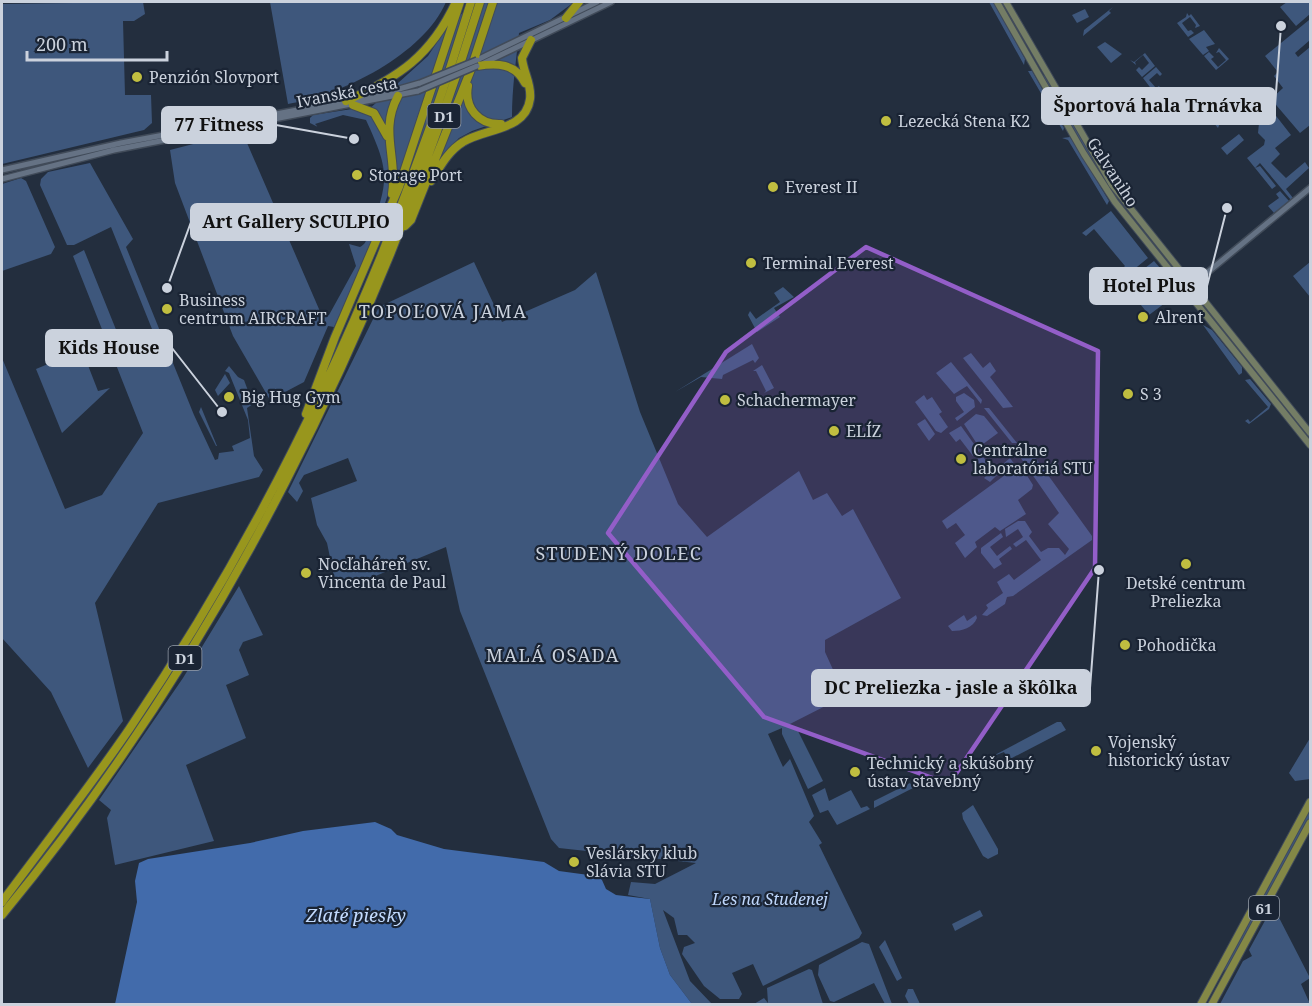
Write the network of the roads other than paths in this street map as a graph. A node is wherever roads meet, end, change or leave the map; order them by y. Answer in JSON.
{"nodes":[{"id":1,"x":458,"y":2,"type":"edge"},
{"id":2,"x":471,"y":2,"type":"edge"},
{"id":3,"x":480,"y":2,"type":"edge"},
{"id":4,"x":493,"y":2,"type":"edge"},
{"id":5,"x":579,"y":2,"type":"edge"},
{"id":6,"x":597,"y":2,"type":"edge"},
{"id":7,"x":611,"y":2,"type":"edge"},
{"id":8,"x":998,"y":2,"type":"edge"},
{"id":9,"x":1006,"y":2,"type":"edge"},
{"id":10,"x":572,"y":17,"type":"junction"},
{"id":11,"x":531,"y":40,"type":"junction"},
{"id":12,"x":1039,"y":60,"type":"junction"},
{"id":13,"x":1033,"y":64,"type":"junction"},
{"id":14,"x":477,"y":66,"type":"junction"},
{"id":15,"x":470,"y":72,"type":"junction"},
{"id":16,"x":407,"y":88,"type":"junction"},
{"id":17,"x":398,"y":96,"type":"junction"},
{"id":18,"x":350,"y":103,"type":"junction"},
{"id":19,"x":512,"y":122,"type":"junction"},
{"id":20,"x":388,"y":139,"type":"junction"},
{"id":21,"x":31,"y":165,"type":"junction"},
{"id":22,"x":2,"y":170,"type":"edge"},
{"id":23,"x":28,"y":171,"type":"junction"},
{"id":24,"x":2,"y":179,"type":"edge"},
{"id":25,"x":1311,"y":188,"type":"edge"},
{"id":26,"x":419,"y":201,"type":"junction"},
{"id":27,"x":390,"y":204,"type":"junction"},
{"id":28,"x":403,"y":228,"type":"junction"},
{"id":29,"x":1182,"y":286,"type":"junction"},
{"id":30,"x":1191,"y":286,"type":"junction"},
{"id":31,"x":1311,"y":433,"type":"edge"},
{"id":32,"x":302,"y":434,"type":"junction"},
{"id":33,"x":1311,"y":445,"type":"edge"},
{"id":34,"x":1311,"y":802,"type":"edge"},
{"id":35,"x":1311,"y":823,"type":"edge"},
{"id":36,"x":2,"y":902,"type":"edge"},
{"id":37,"x":2,"y":915,"type":"edge"},
{"id":38,"x":1201,"y":1005,"type":"edge"},
{"id":39,"x":1212,"y":1005,"type":"edge"}],
"edges":[{"from":1,"to":18,"type":"highway"},
{"from":1,"to":27,"type":"highway"},
{"from":2,"to":32,"type":"highway","number":"D1"},
{"from":3,"to":28,"type":"highway","number":"D1"},
{"from":4,"to":15,"type":"highway"},
{"from":5,"to":10,"type":"highway"},
{"from":6,"to":10,"type":"street","name":"Ivanská cesta"},
{"from":7,"to":10,"type":"street","name":"Ivanská cesta"},
{"from":8,"to":13,"type":"main road","name":"Galvaniho"},
{"from":9,"to":12,"type":"main road","name":"Galvaniho"},
{"from":10,"to":11,"type":"street","name":"Ivanská cesta"},
{"from":10,"to":16,"type":"street","name":"Ivanská cesta","bridge":true},
{"from":11,"to":14,"type":"street","name":"Ivanská cesta"},
{"from":11,"to":19,"type":"highway"},
{"from":12,"to":13,"type":"main road"},
{"from":12,"to":30,"type":"main road","name":"Galvaniho"},
{"from":13,"to":29,"type":"main road","name":"Galvaniho"},
{"from":14,"to":17,"type":"street","name":"Ivanská cesta","bridge":true},
{"from":14,"to":19,"type":"highway"},
{"from":15,"to":19,"type":"highway"},
{"from":15,"to":26,"type":"highway"},
{"from":16,"to":17,"type":"street"},
{"from":16,"to":18,"type":"street","name":"Ivanská cesta"},
{"from":17,"to":18,"type":"street","name":"Ivanská cesta"},
{"from":17,"to":20,"type":"highway"},
{"from":18,"to":20,"type":"highway"},
{"from":18,"to":21,"type":"street","name":"Ivanská cesta"},
{"from":18,"to":23,"type":"street","name":"Ivanská cesta"},
{"from":19,"to":26,"type":"highway"},
{"from":20,"to":27,"type":"highway"},
{"from":21,"to":22,"type":"street","name":"Ivanská cesta"},
{"from":21,"to":23,"type":"street"},
{"from":23,"to":24,"type":"street","name":"Ivanská cesta"},
{"from":25,"to":30,"type":"street"},
{"from":26,"to":28,"type":"highway"},
{"from":27,"to":32,"type":"highway"},
{"from":28,"to":37,"type":"highway","number":"D1"},
{"from":29,"to":30,"type":"main road"},
{"from":29,"to":33,"type":"main road","name":"Galvaniho"},
{"from":30,"to":31,"type":"main road","name":"Galvaniho"},
{"from":32,"to":36,"type":"highway","number":"D1"},
{"from":34,"to":38,"type":"main road","number":"61"},
{"from":35,"to":39,"type":"main road","number":"61"}]}
